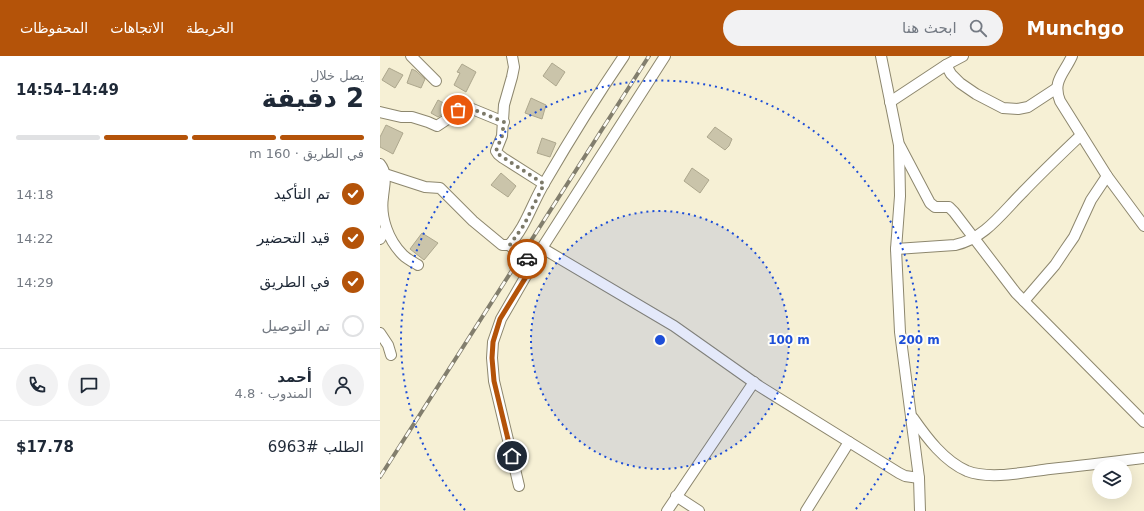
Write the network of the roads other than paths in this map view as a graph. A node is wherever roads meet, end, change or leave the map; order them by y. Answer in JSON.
{"nodes":[{"id":1,"x":411,"y":56,"type":"edge"},
{"id":2,"x":512,"y":56,"type":"edge"},
{"id":3,"x":624,"y":56,"type":"edge"},
{"id":4,"x":664,"y":56,"type":"edge"},
{"id":5,"x":881,"y":56,"type":"edge"},
{"id":6,"x":963,"y":56,"type":"edge"},
{"id":7,"x":1072,"y":56,"type":"edge"},
{"id":8,"x":946,"y":65,"type":"junction"},
{"id":9,"x":436,"y":81,"type":"dead end"},
{"id":10,"x":1057,"y":88,"type":"junction"},
{"id":11,"x":890,"y":102,"type":"junction"},
{"id":12,"x":380,"y":112,"type":"edge"},
{"id":13,"x":504,"y":122,"type":"junction"},
{"id":14,"x":1081,"y":135,"type":"junction"},
{"id":15,"x":899,"y":145,"type":"junction"},
{"id":16,"x":380,"y":164,"type":"edge"},
{"id":17,"x":382,"y":176,"type":"edge"},
{"id":18,"x":1107,"y":176,"type":"junction"},
{"id":19,"x":544,"y":184,"type":"junction"},
{"id":20,"x":1144,"y":226,"type":"edge"},
{"id":21,"x":386,"y":228,"type":"junction"},
{"id":22,"x":380,"y":238,"type":"edge"},
{"id":23,"x":974,"y":238,"type":"junction"},
{"id":24,"x":509,"y":246,"type":"junction"},
{"id":25,"x":542,"y":248,"type":"junction"},
{"id":26,"x":896,"y":249,"type":"junction"},
{"id":27,"x":534,"y":264,"type":"junction"},
{"id":28,"x":418,"y":265,"type":"dead end"},
{"id":29,"x":1024,"y":301,"type":"junction"},
{"id":30,"x":380,"y":333,"type":"edge"},
{"id":31,"x":391,"y":356,"type":"dead end"},
{"id":32,"x":754,"y":382,"type":"junction"},
{"id":33,"x":911,"y":414,"type":"junction"},
{"id":34,"x":1144,"y":422,"type":"edge"},
{"id":35,"x":849,"y":442,"type":"junction"},
{"id":36,"x":1144,"y":458,"type":"edge"},
{"id":37,"x":919,"y":478,"type":"junction"},
{"id":38,"x":519,"y":486,"type":"dead end"},
{"id":39,"x":676,"y":496,"type":"junction"},
{"id":40,"x":667,"y":511,"type":"edge"},
{"id":41,"x":699,"y":511,"type":"edge"},
{"id":42,"x":806,"y":511,"type":"edge"},
{"id":43,"x":920,"y":511,"type":"edge"}],
"edges":[{"from":1,"to":9,"type":"street"},
{"from":2,"to":13,"type":"street"},
{"from":3,"to":19,"type":"street"},
{"from":4,"to":25,"type":"street"},
{"from":5,"to":11,"type":"street"},
{"from":6,"to":8,"type":"street"},
{"from":7,"to":10,"type":"street"},
{"from":8,"to":10,"type":"street"},
{"from":8,"to":11,"type":"street"},
{"from":10,"to":14,"type":"street"},
{"from":11,"to":15,"type":"street"},
{"from":12,"to":13,"type":"street"},
{"from":13,"to":19,"type":"street"},
{"from":14,"to":18,"type":"street"},
{"from":14,"to":23,"type":"street"},
{"from":15,"to":23,"type":"street"},
{"from":15,"to":26,"type":"street"},
{"from":16,"to":17,"type":"street"},
{"from":17,"to":21,"type":"street"},
{"from":17,"to":24,"type":"street"},
{"from":18,"to":20,"type":"street"},
{"from":18,"to":29,"type":"street"},
{"from":19,"to":24,"type":"street"},
{"from":21,"to":22,"type":"street"},
{"from":21,"to":28,"type":"street"},
{"from":23,"to":26,"type":"street"},
{"from":23,"to":29,"type":"street"},
{"from":24,"to":27,"type":"street"},
{"from":25,"to":27,"type":"street"},
{"from":25,"to":32,"type":"street"},
{"from":26,"to":33,"type":"street"},
{"from":27,"to":38,"type":"street"},
{"from":29,"to":34,"type":"street"},
{"from":30,"to":31,"type":"street"},
{"from":32,"to":35,"type":"street"},
{"from":32,"to":39,"type":"street"},
{"from":33,"to":36,"type":"street"},
{"from":33,"to":37,"type":"street"},
{"from":35,"to":37,"type":"street"},
{"from":35,"to":42,"type":"street"},
{"from":37,"to":43,"type":"street"},
{"from":39,"to":40,"type":"street"},
{"from":39,"to":41,"type":"street"}]}
